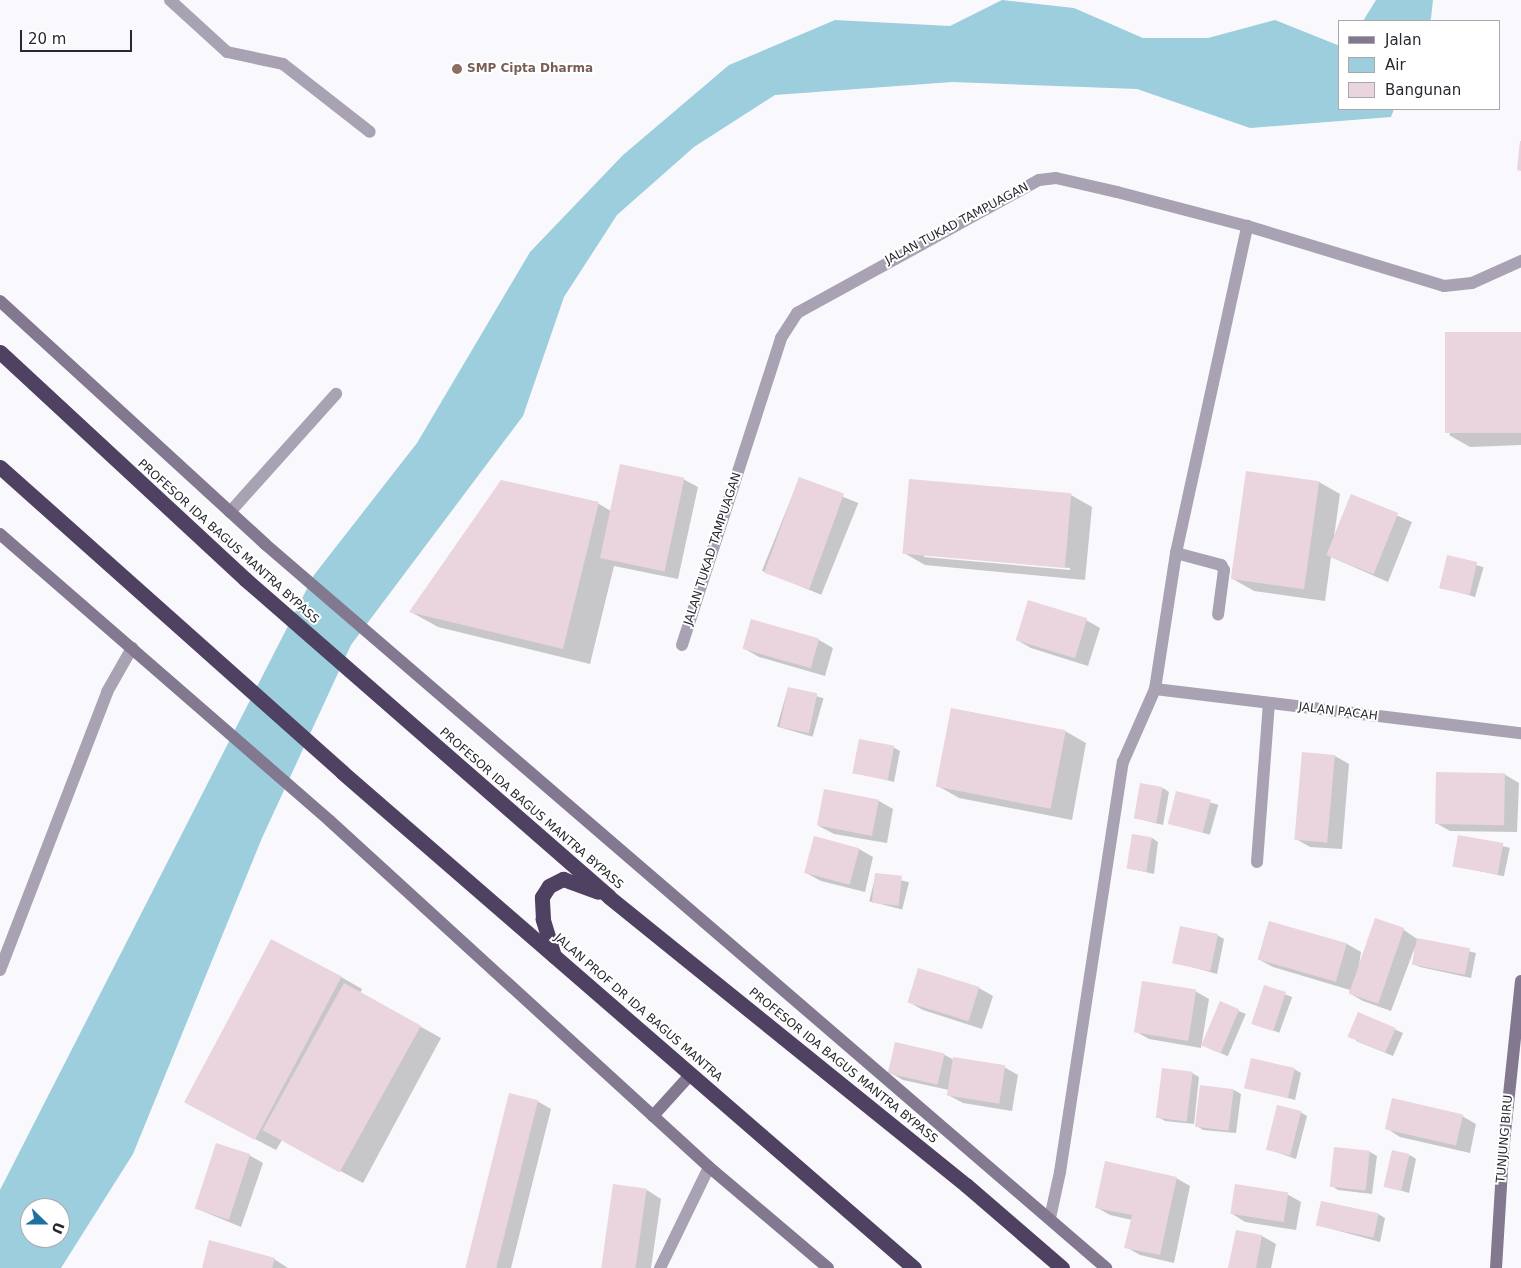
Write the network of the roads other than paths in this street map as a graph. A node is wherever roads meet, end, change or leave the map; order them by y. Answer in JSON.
{"nodes":[{"id":1,"x":170,"y":0,"type":"edge"},
{"id":2,"x":370,"y":132,"type":"dead end"},
{"id":3,"x":1246,"y":226,"type":"junction"},
{"id":4,"x":1521,"y":260,"type":"edge"},
{"id":5,"x":0,"y":301,"type":"edge"},
{"id":6,"x":0,"y":352,"type":"edge"},
{"id":7,"x":336,"y":394,"type":"dead end"},
{"id":8,"x":0,"y":467,"type":"edge"},
{"id":9,"x":230,"y":512,"type":"junction"},
{"id":10,"x":0,"y":534,"type":"edge"},
{"id":11,"x":1176,"y":553,"type":"junction"},
{"id":12,"x":1218,"y":614,"type":"dead end"},
{"id":13,"x":682,"y":645,"type":"dead end"},
{"id":14,"x":132,"y":648,"type":"junction"},
{"id":15,"x":1155,"y":689,"type":"junction"},
{"id":16,"x":1269,"y":704,"type":"junction"},
{"id":17,"x":1521,"y":734,"type":"edge"},
{"id":18,"x":1257,"y":862,"type":"dead end"},
{"id":19,"x":609,"y":897,"type":"junction"},
{"id":20,"x":554,"y":956,"type":"junction"},
{"id":21,"x":0,"y":970,"type":"edge"},
{"id":22,"x":1521,"y":981,"type":"edge"},
{"id":23,"x":691,"y":1074,"type":"junction"},
{"id":24,"x":653,"y":1116,"type":"junction"},
{"id":25,"x":709,"y":1167,"type":"junction"},
{"id":26,"x":1050,"y":1218,"type":"junction"},
{"id":27,"x":660,"y":1268,"type":"edge"},
{"id":28,"x":828,"y":1268,"type":"edge"},
{"id":29,"x":914,"y":1268,"type":"edge"},
{"id":30,"x":1062,"y":1268,"type":"edge"},
{"id":31,"x":1106,"y":1268,"type":"edge"},
{"id":32,"x":1496,"y":1268,"type":"edge"}],
"edges":[{"from":1,"to":2,"type":"street"},
{"from":3,"to":4,"type":"street","name":"JALAN TUKAD TAMPUAGAN"},
{"from":3,"to":11,"type":"street"},
{"from":3,"to":13,"type":"street","name":"JALAN TUKAD TAMPUAGAN"},
{"from":5,"to":9,"type":"street"},
{"from":6,"to":19,"type":"highway","name":"PROFESOR IDA BAGUS MANTRA BYPASS"},
{"from":7,"to":9,"type":"street"},
{"from":8,"to":20,"type":"highway","name":"JALAN PROF DR IDA BAGUS MANTRA"},
{"from":9,"to":26,"type":"street"},
{"from":10,"to":14,"type":"street"},
{"from":11,"to":12,"type":"street"},
{"from":11,"to":15,"type":"street"},
{"from":14,"to":21,"type":"street"},
{"from":14,"to":24,"type":"street"},
{"from":15,"to":16,"type":"street","name":"JALAN PACAH"},
{"from":15,"to":26,"type":"street"},
{"from":16,"to":17,"type":"street","name":"JALAN PACAH"},
{"from":16,"to":18,"type":"street"},
{"from":19,"to":20,"type":"highway"},
{"from":19,"to":30,"type":"highway","name":"PROFESOR IDA BAGUS MANTRA BYPASS"},
{"from":20,"to":23,"type":"highway","name":"JALAN PROF DR IDA BAGUS MANTRA"},
{"from":22,"to":32,"type":"street","name":"TUNJUNG BIRU"},
{"from":23,"to":24,"type":"street"},
{"from":23,"to":29,"type":"highway","name":"JALAN PROF DR IDA BAGUS MANTRA"},
{"from":24,"to":25,"type":"street"},
{"from":25,"to":27,"type":"street"},
{"from":25,"to":28,"type":"street"},
{"from":26,"to":31,"type":"street"}]}
